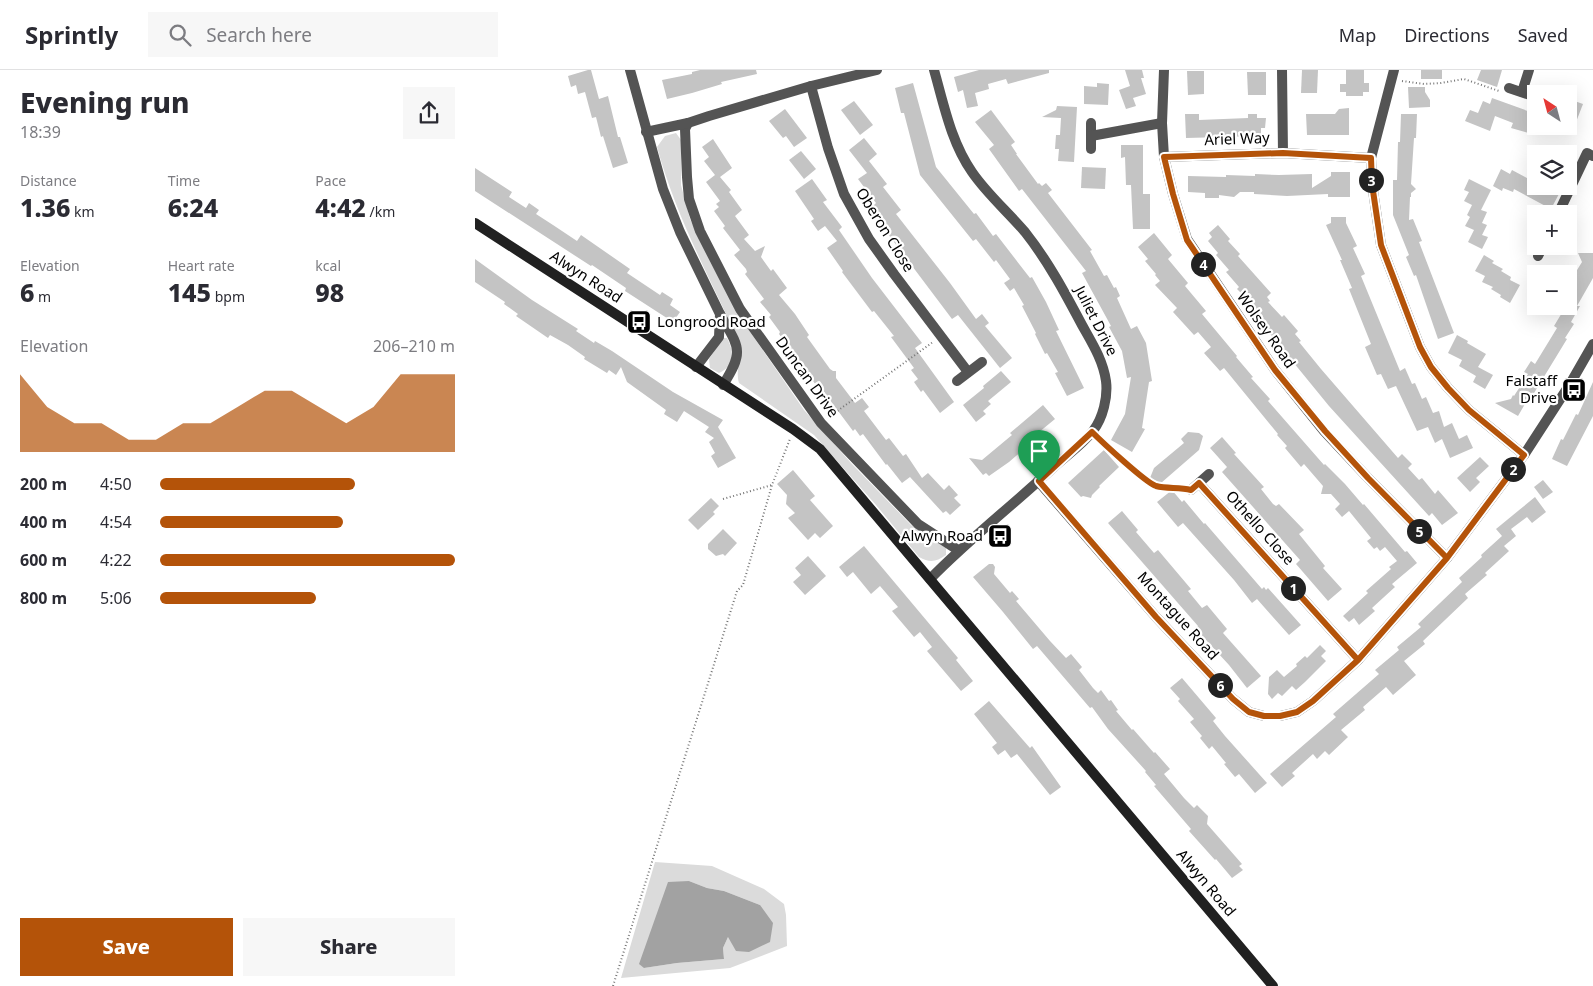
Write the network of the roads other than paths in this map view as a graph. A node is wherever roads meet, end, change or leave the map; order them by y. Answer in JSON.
{"nodes":[{"id":1,"x":630,"y":70,"type":"edge"},
{"id":2,"x":877,"y":70,"type":"edge"},
{"id":3,"x":934,"y":70,"type":"edge"},
{"id":4,"x":1164,"y":70,"type":"edge"},
{"id":5,"x":1282,"y":70,"type":"edge"},
{"id":6,"x":1529,"y":70,"type":"edge"},
{"id":7,"x":1393,"y":74,"type":"edge"},
{"id":8,"x":811,"y":86,"type":"junction"},
{"id":9,"x":1509,"y":88,"type":"road end"},
{"id":10,"x":1522,"y":92,"type":"junction"},
{"id":11,"x":1527,"y":94,"type":"edge"},
{"id":12,"x":1091,"y":123,"type":"dead end"},
{"id":13,"x":1162,"y":123,"type":"junction"},
{"id":14,"x":688,"y":124,"type":"junction"},
{"id":15,"x":646,"y":132,"type":"junction"},
{"id":16,"x":1091,"y":136,"type":"junction"},
{"id":17,"x":1091,"y":149,"type":"dead end"},
{"id":18,"x":1283,"y":153,"type":"junction"},
{"id":19,"x":1590,"y":155,"type":"edge"},
{"id":20,"x":1164,"y":157,"type":"junction"},
{"id":21,"x":1371,"y":158,"type":"junction"},
{"id":22,"x":1563,"y":205,"type":"edge"},
{"id":23,"x":475,"y":222,"type":"edge"},
{"id":24,"x":721,"y":314,"type":"junction"},
{"id":25,"x":1593,"y":344,"type":"edge"},
{"id":26,"x":982,"y":362,"type":"dead end"},
{"id":27,"x":696,"y":367,"type":"junction"},
{"id":28,"x":968,"y":372,"type":"junction"},
{"id":29,"x":957,"y":381,"type":"dead end"},
{"id":30,"x":723,"y":385,"type":"junction"},
{"id":31,"x":1524,"y":455,"type":"junction"},
{"id":32,"x":1209,"y":474,"type":"dead end"},
{"id":33,"x":1039,"y":481,"type":"junction"},
{"id":34,"x":958,"y":550,"type":"junction"},
{"id":35,"x":1447,"y":558,"type":"junction"},
{"id":36,"x":929,"y":578,"type":"junction"},
{"id":37,"x":1358,"y":660,"type":"junction"},
{"id":38,"x":1273,"y":986,"type":"edge"}],
"edges":[{"from":1,"to":15,"type":"street"},
{"from":2,"to":8,"type":"street"},
{"from":3,"to":33,"type":"street","name":"Juliet Drive"},
{"from":4,"to":13,"type":"street","name":"Wolsey Road"},
{"from":5,"to":18,"type":"street"},
{"from":6,"to":10,"type":"street"},
{"from":7,"to":21,"type":"street"},
{"from":8,"to":14,"type":"street"},
{"from":8,"to":28,"type":"street","name":"Oberon Close"},
{"from":9,"to":10,"type":"street"},
{"from":10,"to":11,"type":"street"},
{"from":12,"to":16,"type":"street"},
{"from":13,"to":16,"type":"street"},
{"from":13,"to":20,"type":"street","name":"Wolsey Road"},
{"from":14,"to":15,"type":"street"},
{"from":14,"to":34,"type":"street","name":"Duncan Drive"},
{"from":15,"to":24,"type":"street"},
{"from":16,"to":17,"type":"street"},
{"from":18,"to":20,"type":"street","name":"Ariel Way"},
{"from":18,"to":21,"type":"street","name":"Ariel Way"},
{"from":19,"to":22,"type":"street"},
{"from":20,"to":35,"type":"street","name":"Wolsey Road"},
{"from":21,"to":31,"type":"street"},
{"from":23,"to":27,"type":"street","name":"Alwyn Road"},
{"from":24,"to":27,"type":"street"},
{"from":24,"to":30,"type":"street"},
{"from":25,"to":31,"type":"street","name":"Montague Road"},
{"from":26,"to":28,"type":"street"},
{"from":27,"to":30,"type":"street","name":"Alwyn Road"},
{"from":28,"to":29,"type":"street"},
{"from":30,"to":36,"type":"street","name":"Alwyn Road"},
{"from":31,"to":35,"type":"street","name":"Montague Road"},
{"from":32,"to":37,"type":"street","name":"Othello Close"},
{"from":33,"to":34,"type":"street","name":"Juliet Drive"},
{"from":33,"to":37,"type":"street","name":"Montague Road"},
{"from":34,"to":36,"type":"street","name":"Juliet Drive"},
{"from":35,"to":37,"type":"street","name":"Montague Road"},
{"from":36,"to":38,"type":"street","name":"Alwyn Road"}]}
